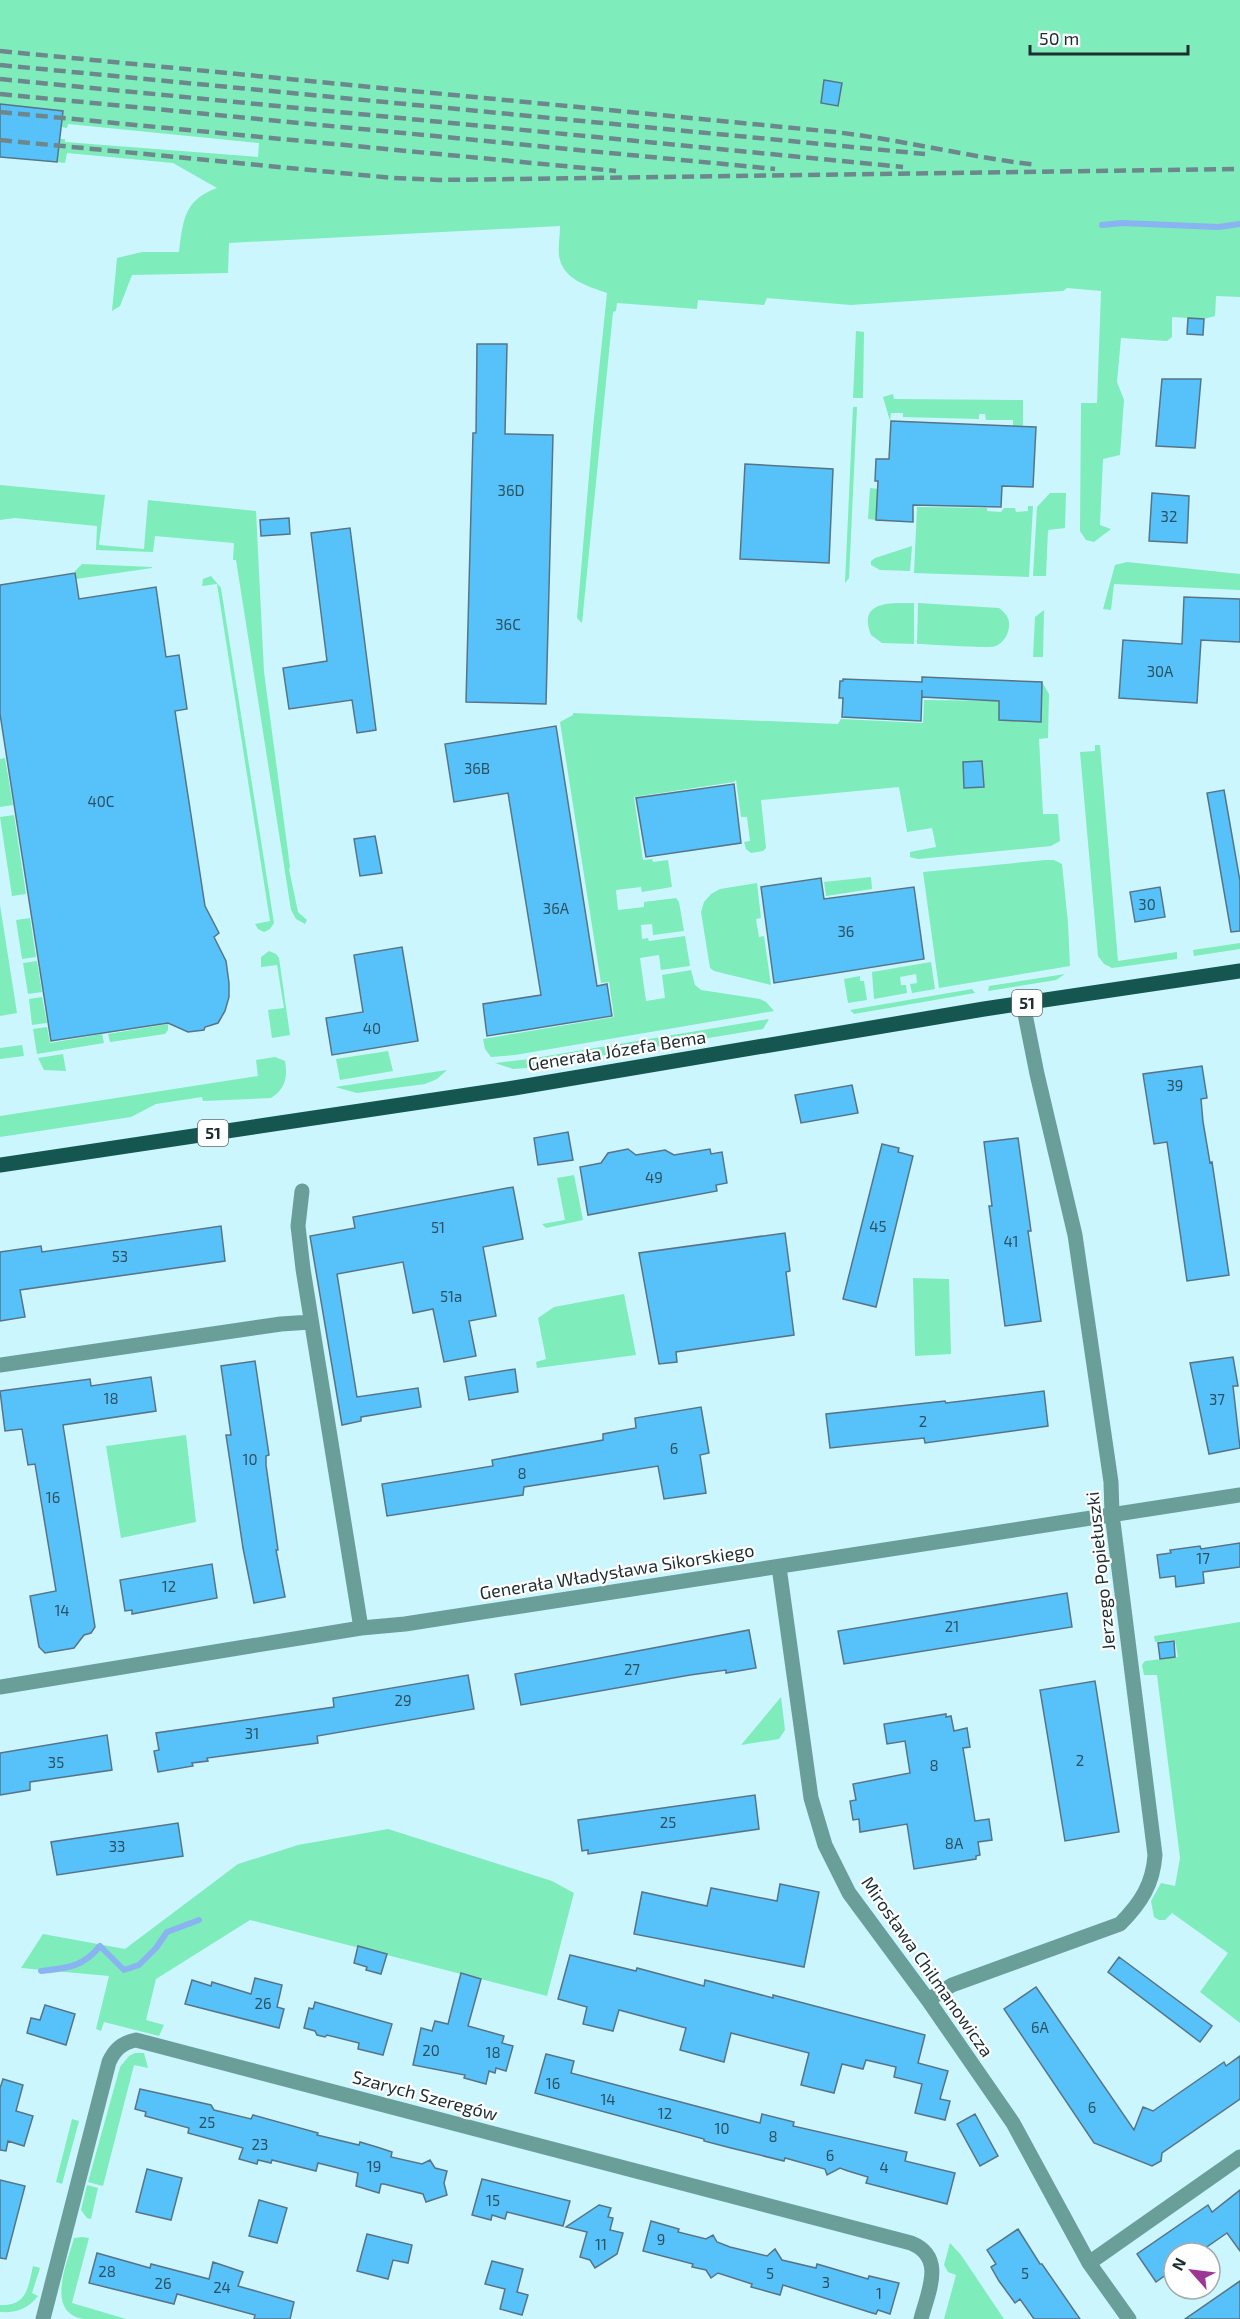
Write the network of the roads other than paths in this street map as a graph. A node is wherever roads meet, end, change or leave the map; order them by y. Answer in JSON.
{"nodes":[{"id":1,"x":1240,"y":971,"type":"edge"},
{"id":2,"x":1023,"y":1004,"type":"junction"},
{"id":3,"x":0,"y":1165,"type":"edge"},
{"id":4,"x":302,"y":1191,"type":"dead end"},
{"id":5,"x":311,"y":1322,"type":"junction"},
{"id":6,"x":0,"y":1365,"type":"edge"},
{"id":7,"x":1240,"y":1495,"type":"edge"},
{"id":8,"x":1112,"y":1514,"type":"junction"},
{"id":9,"x":779,"y":1567,"type":"junction"},
{"id":10,"x":361,"y":1628,"type":"junction"},
{"id":11,"x":0,"y":1687,"type":"edge"},
{"id":12,"x":928,"y":2000,"type":"junction"},
{"id":13,"x":1240,"y":2157,"type":"edge"},
{"id":14,"x":1089,"y":2263,"type":"junction"},
{"id":15,"x":43,"y":2319,"type":"edge"},
{"id":16,"x":921,"y":2319,"type":"edge"},
{"id":17,"x":1129,"y":2319,"type":"edge"}],
"edges":[{"from":1,"to":2,"type":"main road","name":"Generała Józefa Bema","number":"51"},
{"from":2,"to":3,"type":"main road","name":"Generała Józefa Bema","number":"51"},
{"from":2,"to":8,"type":"street","name":"Jerzego Popiełuszki"},
{"from":4,"to":5,"type":"street"},
{"from":5,"to":6,"type":"street"},
{"from":5,"to":10,"type":"street"},
{"from":7,"to":8,"type":"street","name":"Generała Władysława Sikorskiego"},
{"from":8,"to":9,"type":"street","name":"Generała Władysława Sikorskiego"},
{"from":8,"to":12,"type":"street","name":"Jerzego Popiełuszki"},
{"from":9,"to":10,"type":"street","name":"Generała Władysława Sikorskiego"},
{"from":9,"to":12,"type":"street","name":"Mirosława Chilmanowicza"},
{"from":10,"to":11,"type":"street","name":"Generała Władysława Sikorskiego"},
{"from":12,"to":14,"type":"street","name":"Mirosława Chilmanowicza"},
{"from":13,"to":14,"type":"street"},
{"from":14,"to":17,"type":"street","name":"Mirosława Chilmanowicza"},
{"from":15,"to":16,"type":"street","name":"Szarych Szeregów"}]}
